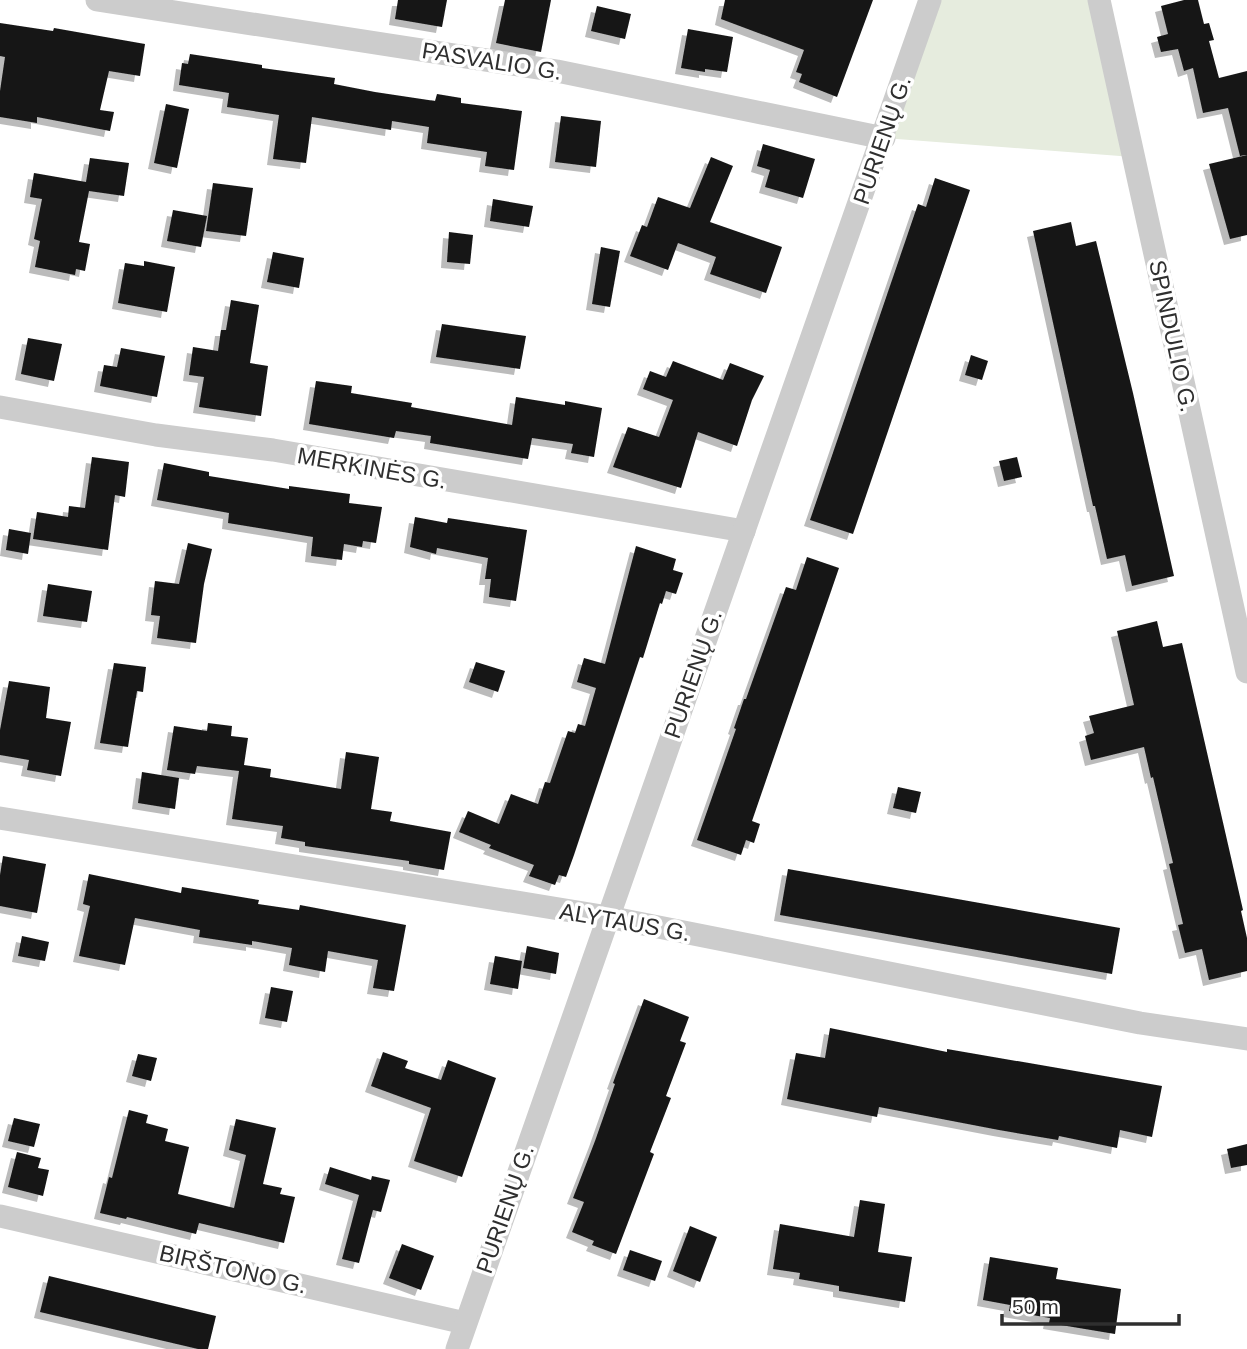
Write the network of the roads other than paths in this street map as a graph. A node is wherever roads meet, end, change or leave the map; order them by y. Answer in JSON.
{"nodes":[{"id":1,"x":97,"y":0,"type":"edge"},
{"id":2,"x":930,"y":0,"type":"edge"},
{"id":3,"x":1099,"y":0,"type":"edge"},
{"id":4,"x":884,"y":138,"type":"junction"},
{"id":5,"x":0,"y":407,"type":"edge"},
{"id":6,"x":744,"y":531,"type":"junction"},
{"id":7,"x":1247,"y":672,"type":"edge"},
{"id":8,"x":0,"y":818,"type":"edge"},
{"id":9,"x":608,"y":917,"type":"junction"},
{"id":10,"x":1247,"y":1039,"type":"edge"},
{"id":11,"x":0,"y":1216,"type":"edge"},
{"id":12,"x":465,"y":1324,"type":"junction"},
{"id":13,"x":457,"y":1349,"type":"edge"}],
"edges":[{"from":1,"to":4,"type":"street","name":"PASVALIO G."},
{"from":2,"to":4,"type":"street","name":"PURIENŲ G."},
{"from":3,"to":7,"type":"street","name":"SPINDULIO G."},
{"from":4,"to":6,"type":"street","name":"PURIENŲ G."},
{"from":5,"to":6,"type":"street","name":"MERKINĖS G."},
{"from":6,"to":9,"type":"street","name":"PURIENŲ G."},
{"from":8,"to":9,"type":"street","name":"ALYTAUS G."},
{"from":9,"to":10,"type":"street","name":"ALYTAUS G."},
{"from":9,"to":12,"type":"street","name":"PURIENŲ G."},
{"from":11,"to":12,"type":"street","name":"BIRŠTONO G."},
{"from":12,"to":13,"type":"street","name":"PURIENŲ G."}]}
